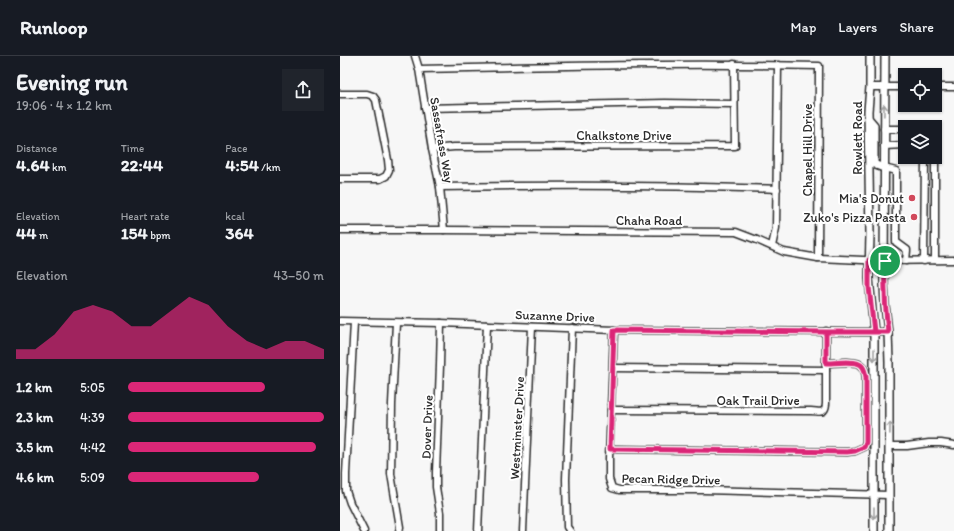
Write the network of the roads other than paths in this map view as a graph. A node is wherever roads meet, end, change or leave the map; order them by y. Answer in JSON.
{"nodes":[{"id":1,"x":415,"y":56,"type":"edge"},
{"id":2,"x":870,"y":56,"type":"edge"},
{"id":3,"x":885,"y":56,"type":"edge"},
{"id":4,"x":734,"y":64,"type":"junction"},
{"id":5,"x":778,"y":65,"type":"junction"},
{"id":6,"x":419,"y":69,"type":"junction"},
{"id":7,"x":870,"y":87,"type":"junction"},
{"id":8,"x":885,"y":87,"type":"junction"},
{"id":9,"x":898,"y":87,"type":"edge"},
{"id":10,"x":942,"y":87,"type":"edge"},
{"id":11,"x":954,"y":87,"type":"edge"},
{"id":12,"x":340,"y":94,"type":"edge"},
{"id":13,"x":734,"y":104,"type":"junction"},
{"id":14,"x":425,"y":108,"type":"junction"},
{"id":15,"x":868,"y":118,"type":"junction"},
{"id":16,"x":884,"y":129,"type":"junction"},
{"id":17,"x":898,"y":129,"type":"edge"},
{"id":18,"x":898,"y":145,"type":"edge"},
{"id":19,"x":884,"y":146,"type":"junction"},
{"id":20,"x":432,"y":149,"type":"junction"},
{"id":21,"x":925,"y":164,"type":"edge"},
{"id":22,"x":935,"y":164,"type":"edge"},
{"id":23,"x":884,"y":168,"type":"junction"},
{"id":24,"x":340,"y":179,"type":"edge"},
{"id":25,"x":440,"y":187,"type":"junction"},
{"id":26,"x":777,"y":189,"type":"junction"},
{"id":27,"x":340,"y":230,"type":"edge"},
{"id":28,"x":444,"y":230,"type":"junction"},
{"id":29,"x":772,"y":246,"type":"junction"},
{"id":30,"x":818,"y":258,"type":"junction"},
{"id":31,"x":869,"y":260,"type":"junction"},
{"id":32,"x":935,"y":260,"type":"junction"},
{"id":33,"x":954,"y":260,"type":"edge"},
{"id":34,"x":885,"y":261,"type":"junction"},
{"id":35,"x":906,"y":261,"type":"junction"},
{"id":36,"x":924,"y":261,"type":"junction"},
{"id":37,"x":340,"y":321,"type":"edge"},
{"id":38,"x":354,"y":322,"type":"junction"},
{"id":39,"x":396,"y":323,"type":"junction"},
{"id":40,"x":441,"y":323,"type":"junction"},
{"id":41,"x":487,"y":325,"type":"junction"},
{"id":42,"x":532,"y":327,"type":"junction"},
{"id":43,"x":572,"y":328,"type":"junction"},
{"id":44,"x":614,"y":330,"type":"junction"},
{"id":45,"x":826,"y":332,"type":"junction"},
{"id":46,"x":874,"y":332,"type":"junction"},
{"id":47,"x":888,"y":332,"type":"junction"},
{"id":48,"x":826,"y":363,"type":"junction"},
{"id":49,"x":612,"y":368,"type":"junction"},
{"id":50,"x":826,"y":370,"type":"junction"},
{"id":51,"x":612,"y":410,"type":"junction"},
{"id":52,"x":954,"y":445,"type":"edge"},
{"id":53,"x":889,"y":446,"type":"junction"},
{"id":54,"x":610,"y":449,"type":"junction"},
{"id":55,"x":874,"y":494,"type":"junction"},
{"id":56,"x":889,"y":494,"type":"junction"},
{"id":57,"x":364,"y":531,"type":"edge"},
{"id":58,"x":399,"y":531,"type":"edge"},
{"id":59,"x":440,"y":531,"type":"edge"},
{"id":60,"x":478,"y":531,"type":"edge"},
{"id":61,"x":523,"y":531,"type":"edge"},
{"id":62,"x":570,"y":531,"type":"edge"},
{"id":63,"x":874,"y":531,"type":"edge"},
{"id":64,"x":889,"y":531,"type":"edge"}],
"edges":[{"from":1,"to":6,"type":"street","name":"Sassafrass Way"},
{"from":2,"to":7,"type":"main road","name":"Rowlett Road"},
{"from":3,"to":8,"type":"main road","name":"Rowlett Road"},
{"from":4,"to":5,"type":"street"},
{"from":4,"to":6,"type":"street"},
{"from":4,"to":13,"type":"street","name":"Chalkstone Drive"},
{"from":5,"to":26,"type":"street"},
{"from":5,"to":30,"type":"street","name":"Chapel Hill Drive"},
{"from":6,"to":14,"type":"street","name":"Sassafrass Way"},
{"from":7,"to":8,"type":"street"},
{"from":7,"to":15,"type":"main road","name":"Rowlett Road"},
{"from":8,"to":9,"type":"street"},
{"from":16,"to":8,"type":"main road","name":"Rowlett Road","one_way":true},
{"from":10,"to":11,"type":"street"},
{"from":12,"to":24,"type":"street"},
{"from":13,"to":14,"type":"street"},
{"from":13,"to":20,"type":"street","name":"Chalkstone Drive"},
{"from":14,"to":20,"type":"street","name":"Sassafrass Way"},
{"from":15,"to":23,"type":"main road"},
{"from":15,"to":31,"type":"main road","name":"Rowlett Road"},
{"from":16,"to":17,"type":"street"},
{"from":16,"to":19,"type":"main road","name":"Rowlett Road"},
{"from":18,"to":19,"type":"street"},
{"from":19,"to":23,"type":"main road","name":"Rowlett Road"},
{"from":20,"to":25,"type":"street","name":"Sassafrass Way"},
{"from":21,"to":36,"type":"street"},
{"from":22,"to":32,"type":"street"},
{"from":23,"to":34,"type":"main road","name":"Rowlett Road"},
{"from":23,"to":35,"type":"street"},
{"from":25,"to":26,"type":"street"},
{"from":25,"to":28,"type":"street","name":"Sassafrass Way"},
{"from":26,"to":29,"type":"street"},
{"from":27,"to":28,"type":"street","name":"Chaha Road"},
{"from":28,"to":29,"type":"street","name":"Chaha Road"},
{"from":29,"to":30,"type":"street","name":"Chaha Road"},
{"from":30,"to":31,"type":"street","name":"Chaha Road"},
{"from":31,"to":34,"type":"street","name":"Chaha Road"},
{"from":31,"to":46,"type":"main road","name":"Rowlett Road"},
{"from":32,"to":33,"type":"street","name":"Chaha Road"},
{"from":32,"to":36,"type":"street","name":"Chaha Road"},
{"from":34,"to":35,"type":"street","name":"Chaha Road"},
{"from":34,"to":47,"type":"main road","name":"Rowlett Road"},
{"from":35,"to":36,"type":"street","name":"Chaha Road"},
{"from":37,"to":38,"type":"street","name":"Suzanne Drive"},
{"from":38,"to":39,"type":"street","name":"Suzanne Drive"},
{"from":38,"to":57,"type":"street"},
{"from":39,"to":40,"type":"street","name":"Suzanne Drive"},
{"from":39,"to":58,"type":"street"},
{"from":40,"to":41,"type":"street","name":"Suzanne Drive"},
{"from":40,"to":59,"type":"street","name":"Dover Drive"},
{"from":41,"to":42,"type":"street","name":"Suzanne Drive"},
{"from":41,"to":60,"type":"street"},
{"from":42,"to":43,"type":"street","name":"Suzanne Drive"},
{"from":42,"to":61,"type":"street","name":"Westminster Drive"},
{"from":43,"to":44,"type":"street","name":"Suzanne Drive"},
{"from":43,"to":62,"type":"street"},
{"from":44,"to":45,"type":"street","name":"Suzanne Drive"},
{"from":44,"to":49,"type":"street","name":"Pecan Ridge Drive"},
{"from":45,"to":46,"type":"street","name":"Suzanne Drive"},
{"from":45,"to":48,"type":"street","name":"Oak Trail Drive"},
{"from":46,"to":47,"type":"street","name":"Suzanne Drive"},
{"from":46,"to":55,"type":"main road","name":"Rowlett Road","one_way":true},
{"from":53,"to":47,"type":"main road","name":"Rowlett Road","one_way":true},
{"from":48,"to":50,"type":"street","name":"Oak Trail Drive"},
{"from":48,"to":54,"type":"street"},
{"from":49,"to":50,"type":"street"},
{"from":49,"to":51,"type":"street","name":"Pecan Ridge Drive"},
{"from":50,"to":51,"type":"street","name":"Oak Trail Drive"},
{"from":51,"to":54,"type":"street","name":"Pecan Ridge Drive"},
{"from":52,"to":53,"type":"street"},
{"from":53,"to":56,"type":"main road","name":"Rowlett Road"},
{"from":54,"to":55,"type":"street","name":"Pecan Ridge Drive"},
{"from":55,"to":56,"type":"street","name":"Pecan Ridge Drive"},
{"from":55,"to":63,"type":"main road","name":"Rowlett Road","one_way":true},
{"from":56,"to":64,"type":"main road","name":"Rowlett Road"}]}
